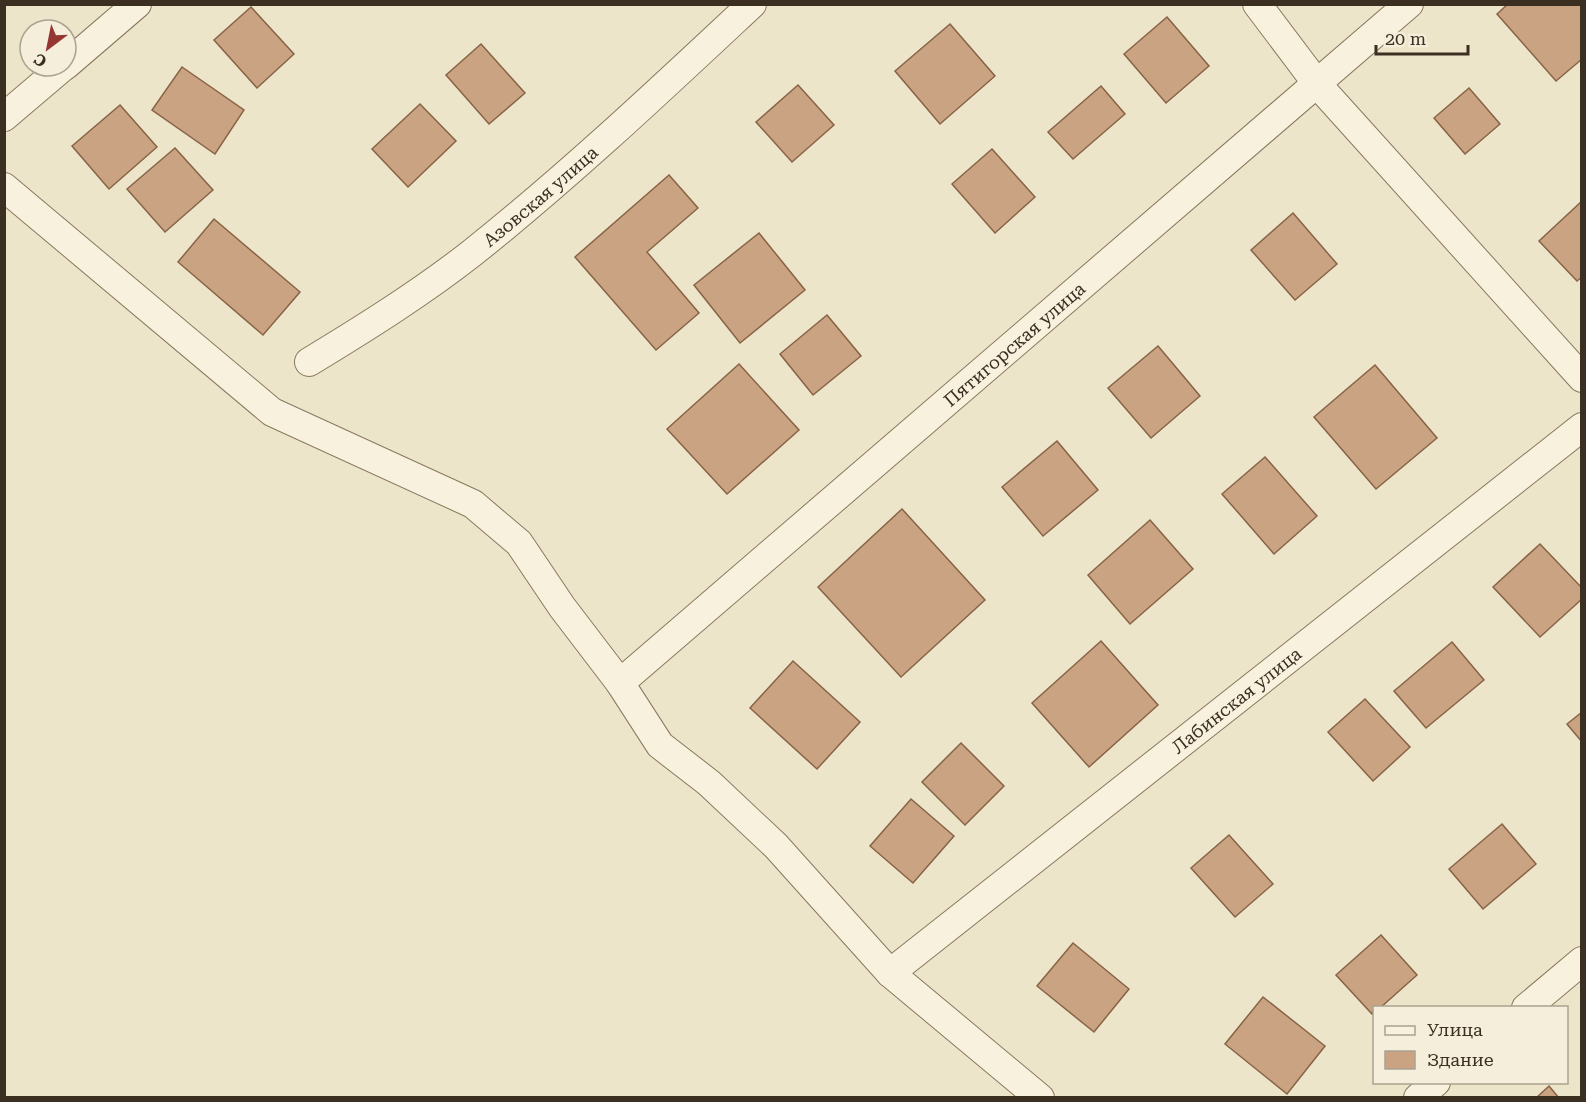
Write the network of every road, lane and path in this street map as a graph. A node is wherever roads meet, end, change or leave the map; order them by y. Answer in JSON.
{"nodes":[{"id":1,"x":137,"y":4,"type":"edge"},
{"id":2,"x":752,"y":4,"type":"edge"},
{"id":3,"x":1257,"y":4,"type":"edge"},
{"id":4,"x":1409,"y":4,"type":"edge"},
{"id":5,"x":78,"y":54,"type":"edge"},
{"id":6,"x":50,"y":78,"type":"edge"},
{"id":7,"x":1318,"y":85,"type":"junction"},
{"id":8,"x":4,"y":117,"type":"edge"},
{"id":9,"x":4,"y":187,"type":"edge"},
{"id":10,"x":309,"y":362,"type":"dead end"},
{"id":11,"x":1581,"y":378,"type":"edge"},
{"id":12,"x":1581,"y":427,"type":"edge"},
{"id":13,"x":620,"y":683,"type":"junction"},
{"id":14,"x":1581,"y":961,"type":"edge"},
{"id":15,"x":890,"y":973,"type":"junction"},
{"id":16,"x":1528,"y":1006,"type":"edge"},
{"id":17,"x":1435,"y":1084,"type":"edge"},
{"id":18,"x":1040,"y":1098,"type":"edge"},
{"id":19,"x":1418,"y":1098,"type":"edge"}],
"edges":[{"from":1,"to":5,"type":"street"},
{"from":2,"to":10,"type":"street","name":"Азовская улица"},
{"from":3,"to":7,"type":"street"},
{"from":4,"to":7,"type":"street","name":"Пятигорская улица"},
{"from":6,"to":8,"type":"street"},
{"from":7,"to":11,"type":"street"},
{"from":7,"to":13,"type":"street","name":"Пятигорская улица"},
{"from":9,"to":13,"type":"street"},
{"from":12,"to":15,"type":"street","name":"Лабинская улица"},
{"from":13,"to":15,"type":"street"},
{"from":14,"to":16,"type":"street"},
{"from":15,"to":18,"type":"street"},
{"from":17,"to":19,"type":"street"}]}
